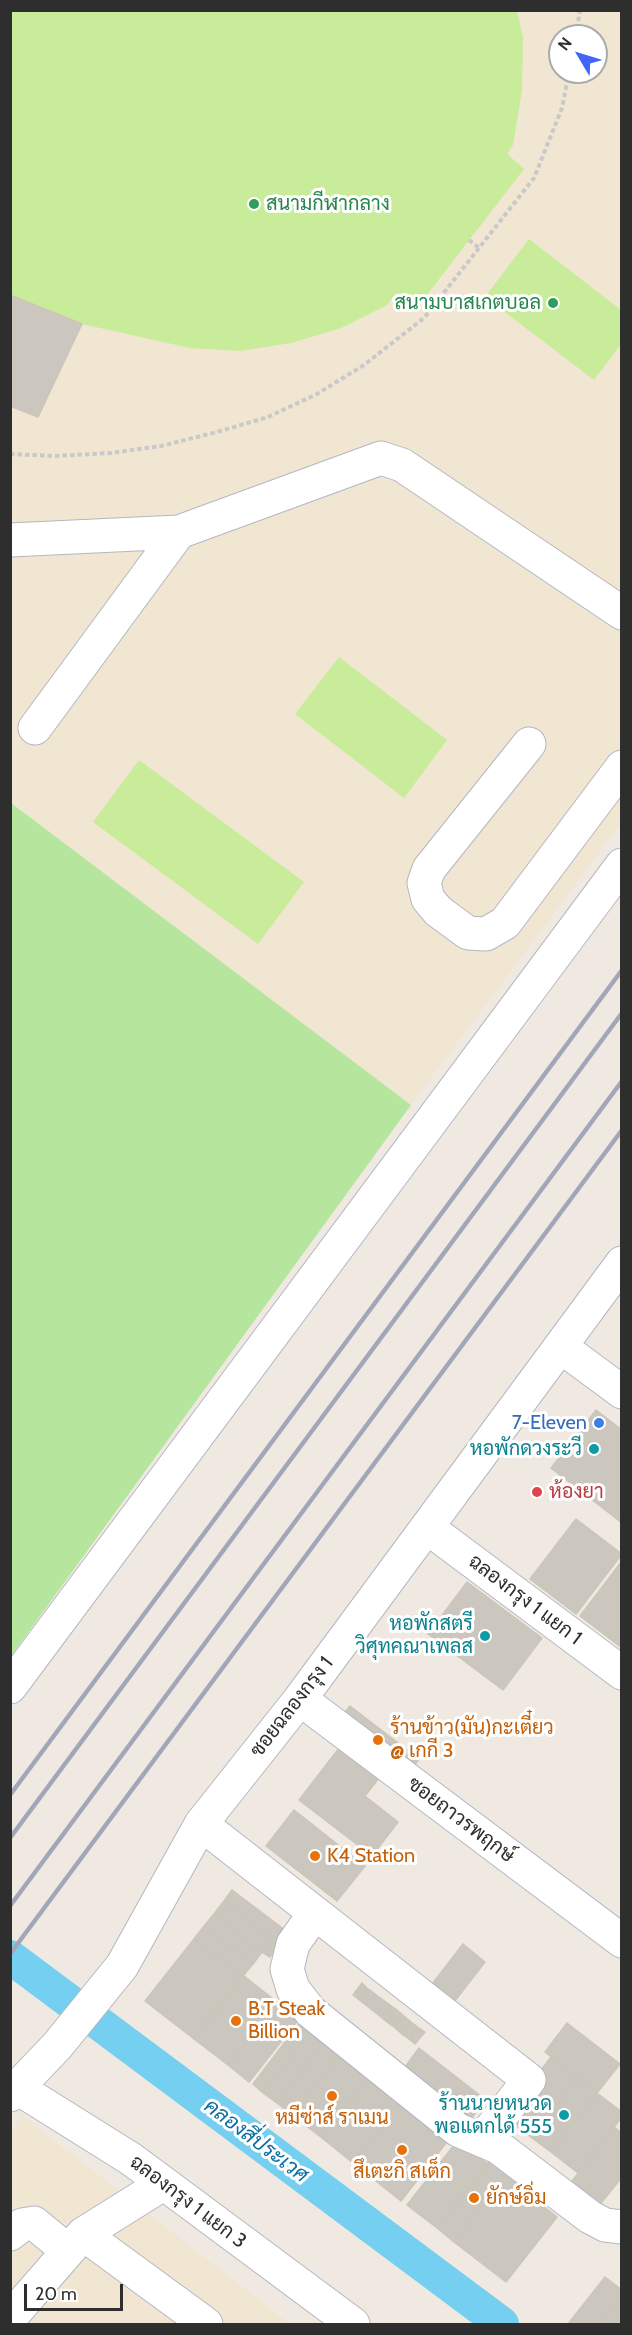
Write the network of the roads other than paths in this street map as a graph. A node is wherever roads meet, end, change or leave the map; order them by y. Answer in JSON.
{"nodes":[{"id":1,"x":179,"y":532,"type":"junction"},
{"id":2,"x":10,"y":540,"type":"edge"},
{"id":3,"x":621,"y":613,"type":"edge"},
{"id":4,"x":35,"y":728,"type":"dead end"},
{"id":5,"x":529,"y":744,"type":"dead end"},
{"id":6,"x":621,"y":768,"type":"edge"},
{"id":7,"x":621,"y":865,"type":"edge"},
{"id":8,"x":621,"y":1263,"type":"edge"},
{"id":9,"x":561,"y":1347,"type":"junction"},
{"id":10,"x":621,"y":1392,"type":"edge"},
{"id":11,"x":428,"y":1528,"type":"junction"},
{"id":12,"x":621,"y":1673,"type":"edge"},
{"id":13,"x":10,"y":1687,"type":"edge"},
{"id":14,"x":300,"y":1699,"type":"junction"},
{"id":15,"x":201,"y":1824,"type":"junction"},
{"id":16,"x":304,"y":1905,"type":"junction"},
{"id":17,"x":621,"y":1941,"type":"edge"},
{"id":18,"x":13,"y":2091,"type":"edge"},
{"id":19,"x":482,"y":2140,"type":"junction"},
{"id":20,"x":163,"y":2184,"type":"junction"},
{"id":21,"x":621,"y":2227,"type":"edge"},
{"id":22,"x":10,"y":2234,"type":"edge"},
{"id":23,"x":75,"y":2243,"type":"junction"},
{"id":24,"x":10,"y":2318,"type":"edge"},
{"id":25,"x":206,"y":2325,"type":"edge"},
{"id":26,"x":353,"y":2325,"type":"edge"}],
"edges":[{"from":1,"to":2,"type":"street"},
{"from":1,"to":3,"type":"street"},
{"from":1,"to":4,"type":"street"},
{"from":5,"to":6,"type":"street"},
{"from":7,"to":13,"type":"street"},
{"from":8,"to":9,"type":"street","name":"ซอยฉลองกรุง 1"},
{"from":9,"to":10,"type":"street"},
{"from":9,"to":11,"type":"street","name":"ซอยฉลองกรุง 1"},
{"from":11,"to":12,"type":"street","name":"ฉลองกรุง 1 แยก 1"},
{"from":11,"to":14,"type":"street","name":"ซอยฉลองกรุง 1"},
{"from":14,"to":15,"type":"street","name":"ซอยฉลองกรุง 1"},
{"from":14,"to":17,"type":"street","name":"ซอยถาวรพฤกษ์"},
{"from":15,"to":16,"type":"street"},
{"from":15,"to":18,"type":"street","name":"ซอยฉลองกรุง 1"},
{"from":16,"to":19,"type":"street"},
{"from":16,"to":19,"type":"street"},
{"from":18,"to":20,"type":"street","name":"ฉลองกรุง 1 แยก 3"},
{"from":19,"to":21,"type":"street"},
{"from":20,"to":23,"type":"street"},
{"from":20,"to":26,"type":"street","name":"ฉลองกรุง 1 แยก 3"},
{"from":22,"to":23,"type":"street"},
{"from":23,"to":24,"type":"street"},
{"from":23,"to":25,"type":"street"}]}
